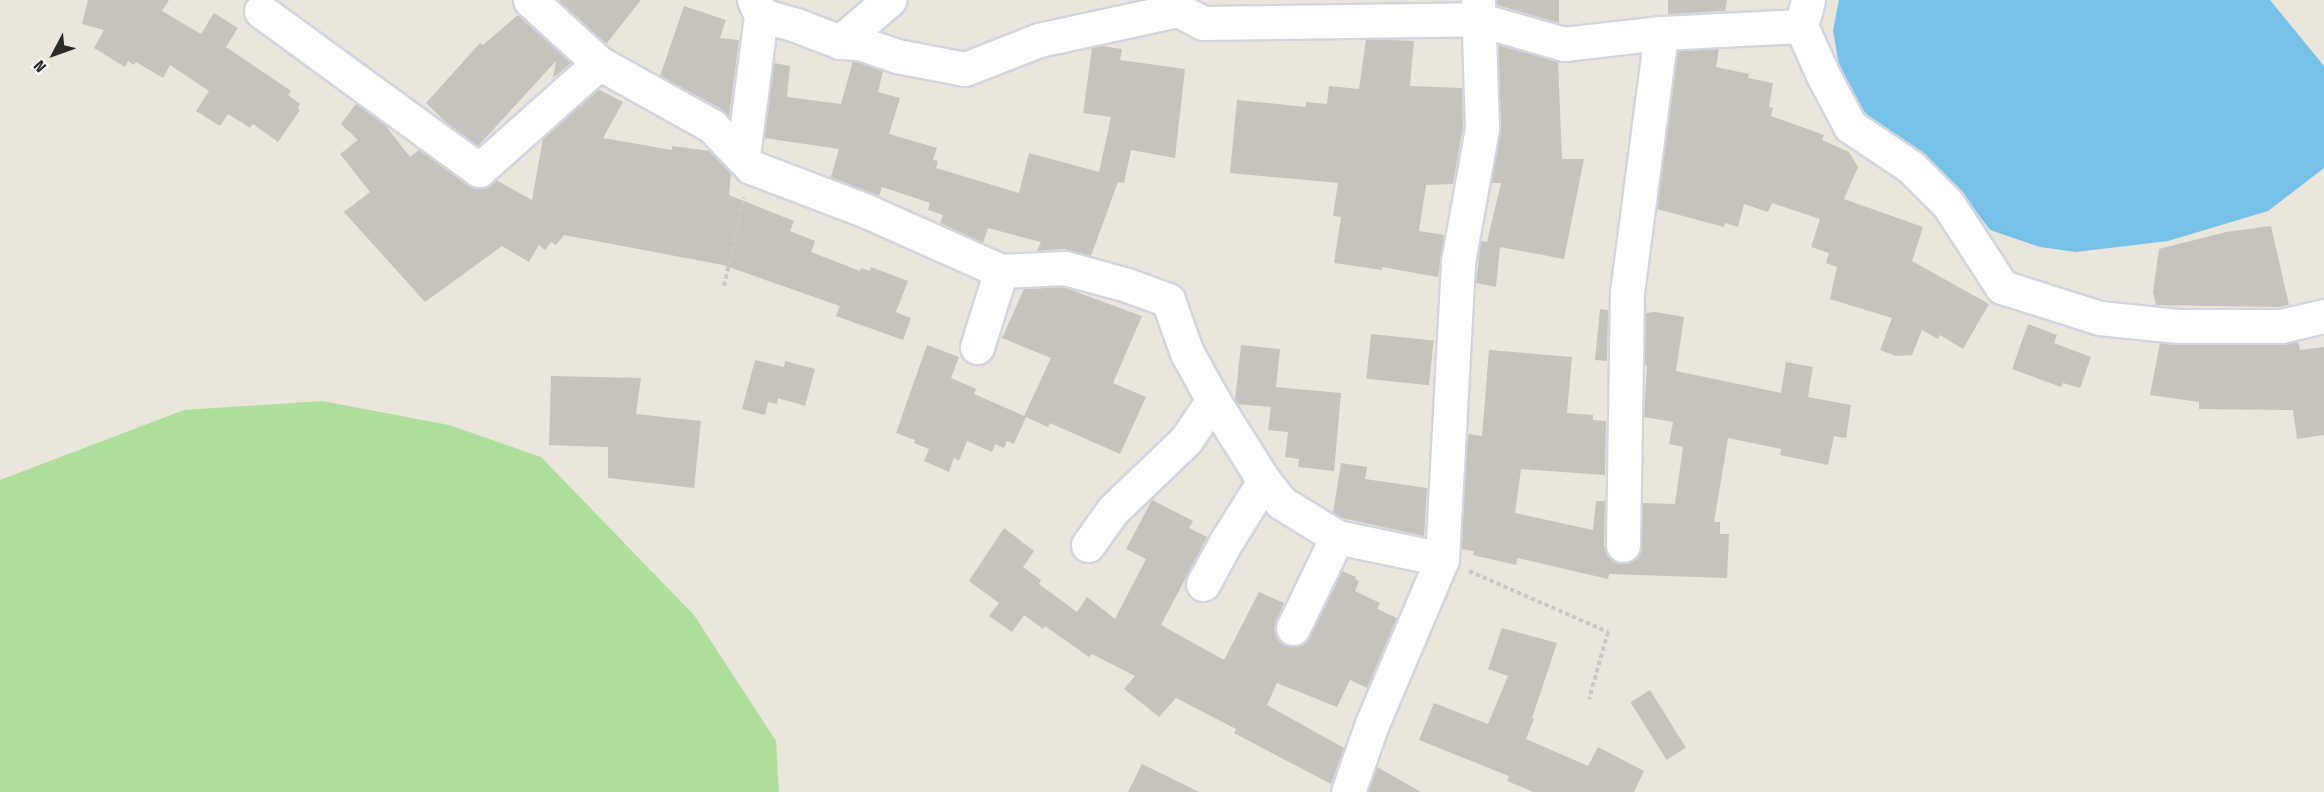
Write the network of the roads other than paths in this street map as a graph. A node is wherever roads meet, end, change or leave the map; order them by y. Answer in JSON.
{"nodes":[{"id":1,"x":530,"y":0,"type":"edge"},
{"id":2,"x":889,"y":0,"type":"edge"},
{"id":3,"x":259,"y":4,"type":"edge"},
{"id":4,"x":1176,"y":5,"type":"edge"},
{"id":5,"x":758,"y":8,"type":"edge"},
{"id":6,"x":1477,"y":10,"type":"edge"},
{"id":7,"x":1805,"y":13,"type":"edge"},
{"id":8,"x":1661,"y":33,"type":"junction"},
{"id":9,"x":840,"y":42,"type":"junction"},
{"id":10,"x":599,"y":63,"type":"junction"},
{"id":11,"x":747,"y":162,"type":"junction"},
{"id":12,"x":1001,"y":271,"type":"junction"},
{"id":13,"x":2324,"y":316,"type":"edge"},
{"id":14,"x":977,"y":347,"type":"dead end"},
{"id":15,"x":1213,"y":400,"type":"junction"},
{"id":16,"x":1264,"y":481,"type":"junction"},
{"id":17,"x":1337,"y":537,"type":"junction"},
{"id":18,"x":1088,"y":545,"type":"dead end"},
{"id":19,"x":1623,"y":545,"type":"dead end"},
{"id":20,"x":1442,"y":559,"type":"junction"},
{"id":21,"x":1203,"y":584,"type":"dead end"},
{"id":22,"x":1293,"y":628,"type":"dead end"},
{"id":23,"x":1348,"y":792,"type":"edge"}],
"edges":[{"from":1,"to":10,"type":"street"},
{"from":2,"to":9,"type":"street"},
{"from":3,"to":10,"type":"street"},
{"from":4,"to":6,"type":"street"},
{"from":4,"to":9,"type":"street"},
{"from":5,"to":9,"type":"street"},
{"from":5,"to":11,"type":"street"},
{"from":6,"to":8,"type":"street"},
{"from":6,"to":20,"type":"street"},
{"from":7,"to":8,"type":"street"},
{"from":7,"to":13,"type":"street"},
{"from":8,"to":19,"type":"street"},
{"from":10,"to":11,"type":"street"},
{"from":11,"to":12,"type":"street"},
{"from":12,"to":14,"type":"street"},
{"from":12,"to":15,"type":"street"},
{"from":15,"to":16,"type":"street"},
{"from":15,"to":18,"type":"street"},
{"from":16,"to":17,"type":"street"},
{"from":16,"to":21,"type":"street"},
{"from":17,"to":20,"type":"street"},
{"from":17,"to":22,"type":"street"},
{"from":20,"to":23,"type":"street"}]}
